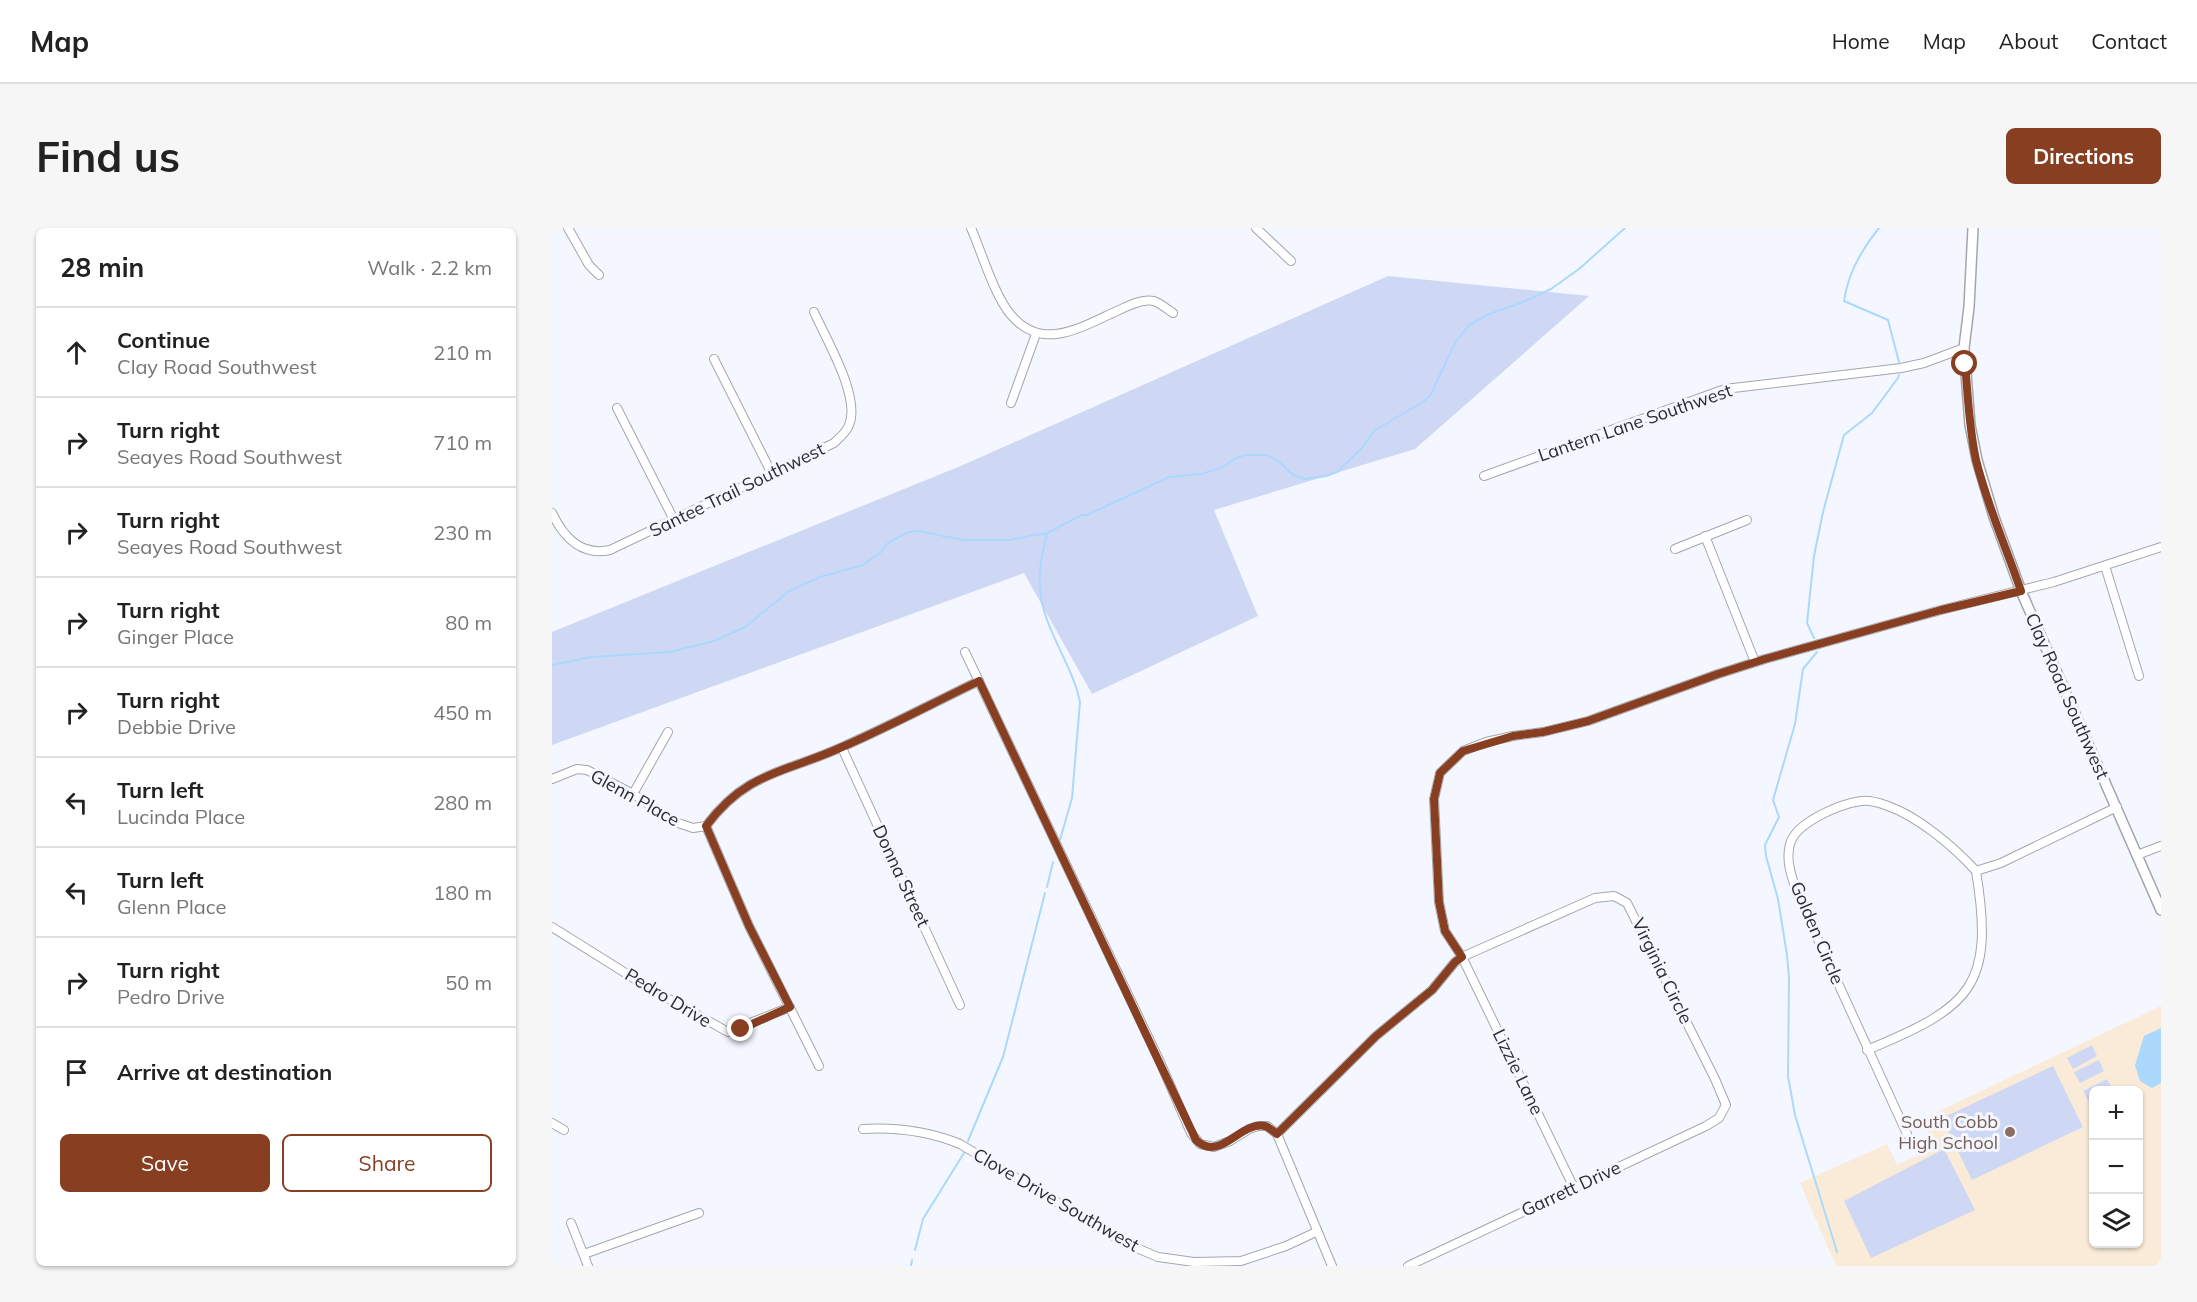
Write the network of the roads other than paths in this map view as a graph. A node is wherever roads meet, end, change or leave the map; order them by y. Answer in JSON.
{"nodes":[{"id":1,"x":568,"y":228,"type":"edge"},
{"id":2,"x":971,"y":228,"type":"edge"},
{"id":3,"x":1256,"y":228,"type":"edge"},
{"id":4,"x":1973,"y":228,"type":"edge"},
{"id":5,"x":1291,"y":261,"type":"dead end"},
{"id":6,"x":599,"y":275,"type":"dead end"},
{"id":7,"x":814,"y":312,"type":"dead end"},
{"id":8,"x":1173,"y":313,"type":"dead end"},
{"id":9,"x":1036,"y":334,"type":"junction"},
{"id":10,"x":1964,"y":348,"type":"junction"},
{"id":11,"x":714,"y":359,"type":"dead end"},
{"id":12,"x":1011,"y":402,"type":"dead end"},
{"id":13,"x":617,"y":408,"type":"dead end"},
{"id":14,"x":771,"y":472,"type":"junction"},
{"id":15,"x":1484,"y":476,"type":"dead end"},
{"id":16,"x":552,"y":513,"type":"edge"},
{"id":17,"x":674,"y":520,"type":"junction"},
{"id":18,"x":1747,"y":520,"type":"dead end"},
{"id":19,"x":1705,"y":536,"type":"junction"},
{"id":20,"x":2161,"y":547,"type":"edge"},
{"id":21,"x":1675,"y":549,"type":"dead end"},
{"id":22,"x":2105,"y":566,"type":"junction"},
{"id":23,"x":2021,"y":591,"type":"junction"},
{"id":24,"x":965,"y":652,"type":"dead end"},
{"id":25,"x":1755,"y":662,"type":"junction"},
{"id":26,"x":2139,"y":676,"type":"dead end"},
{"id":27,"x":979,"y":681,"type":"junction"},
{"id":28,"x":668,"y":732,"type":"dead end"},
{"id":29,"x":842,"y":748,"type":"junction"},
{"id":30,"x":552,"y":779,"type":"edge"},
{"id":31,"x":633,"y":794,"type":"junction"},
{"id":32,"x":2116,"y":807,"type":"junction"},
{"id":33,"x":706,"y":826,"type":"junction"},
{"id":34,"x":2161,"y":846,"type":"edge"},
{"id":35,"x":2137,"y":855,"type":"junction"},
{"id":36,"x":1976,"y":871,"type":"junction"},
{"id":37,"x":2161,"y":910,"type":"edge"},
{"id":38,"x":552,"y":927,"type":"edge"},
{"id":39,"x":1462,"y":957,"type":"junction"},
{"id":40,"x":960,"y":1005,"type":"dead end"},
{"id":41,"x":790,"y":1007,"type":"junction"},
{"id":42,"x":1867,"y":1050,"type":"junction"},
{"id":43,"x":819,"y":1066,"type":"dead end"},
{"id":44,"x":1726,"y":1105,"type":"joint"},
{"id":45,"x":552,"y":1123,"type":"edge"},
{"id":46,"x":863,"y":1129,"type":"dead end"},
{"id":47,"x":564,"y":1130,"type":"dead end"},
{"id":48,"x":1277,"y":1134,"type":"junction"},
{"id":49,"x":1907,"y":1134,"type":"dead end"},
{"id":50,"x":1574,"y":1188,"type":"junction"},
{"id":51,"x":699,"y":1213,"type":"dead end"},
{"id":52,"x":571,"y":1223,"type":"dead end"},
{"id":53,"x":1316,"y":1232,"type":"junction"},
{"id":54,"x":584,"y":1254,"type":"junction"},
{"id":55,"x":1161,"y":1262,"type":"edge"},
{"id":56,"x":588,"y":1266,"type":"edge"},
{"id":57,"x":1332,"y":1266,"type":"edge"},
{"id":58,"x":1408,"y":1266,"type":"edge"}],
"edges":[{"from":1,"to":6,"type":"street"},
{"from":2,"to":9,"type":"street"},
{"from":3,"to":5,"type":"street"},
{"from":4,"to":10,"type":"street","name":"Clay Road Southwest"},
{"from":7,"to":14,"type":"street","name":"Santee Trail Southwest"},
{"from":8,"to":9,"type":"street"},
{"from":9,"to":12,"type":"street"},
{"from":10,"to":15,"type":"street","name":"Lantern Lane Southwest"},
{"from":10,"to":23,"type":"street","name":"Clay Road Southwest"},
{"from":11,"to":14,"type":"street"},
{"from":13,"to":17,"type":"street"},
{"from":14,"to":17,"type":"street","name":"Santee Trail Southwest"},
{"from":16,"to":17,"type":"street","name":"Santee Trail Southwest"},
{"from":18,"to":19,"type":"street"},
{"from":19,"to":21,"type":"street"},
{"from":19,"to":25,"type":"street"},
{"from":20,"to":22,"type":"street","name":"Lizzie Lane"},
{"from":22,"to":23,"type":"street","name":"Lizzie Lane"},
{"from":22,"to":26,"type":"street"},
{"from":23,"to":25,"type":"street","name":"Lizzie Lane"},
{"from":23,"to":32,"type":"street","name":"Clay Road Southwest"},
{"from":24,"to":27,"type":"street"},
{"from":25,"to":39,"type":"street","name":"Lizzie Lane"},
{"from":27,"to":29,"type":"street"},
{"from":27,"to":48,"type":"street"},
{"from":28,"to":31,"type":"street"},
{"from":29,"to":33,"type":"street"},
{"from":29,"to":40,"type":"street","name":"Donna Street"},
{"from":30,"to":31,"type":"street","name":"Glenn Place"},
{"from":31,"to":33,"type":"street","name":"Glenn Place"},
{"from":32,"to":35,"type":"street","name":"Clay Road Southwest"},
{"from":32,"to":36,"type":"street"},
{"from":33,"to":41,"type":"street","name":"Glenn Place"},
{"from":34,"to":35,"type":"street"},
{"from":35,"to":37,"type":"street","name":"Clay Road Southwest"},
{"from":36,"to":42,"type":"street"},
{"from":36,"to":42,"type":"street","name":"Golden Circle"},
{"from":38,"to":41,"type":"street","name":"Pedro Drive"},
{"from":39,"to":44,"type":"street","name":"Virginia Circle"},
{"from":39,"to":48,"type":"street"},
{"from":39,"to":50,"type":"street","name":"Lizzie Lane"},
{"from":41,"to":43,"type":"street","name":"Glenn Place"},
{"from":42,"to":49,"type":"street","name":"Golden Circle"},
{"from":44,"to":50,"type":"street","name":"Garrett Drive"},
{"from":45,"to":47,"type":"street"},
{"from":46,"to":55,"type":"street","name":"Clove Drive Southwest"},
{"from":48,"to":53,"type":"street"},
{"from":50,"to":58,"type":"street","name":"Garrett Drive"},
{"from":51,"to":54,"type":"street"},
{"from":52,"to":54,"type":"street"},
{"from":53,"to":55,"type":"street","name":"Clove Drive Southwest"},
{"from":53,"to":57,"type":"street"},
{"from":54,"to":56,"type":"street"}]}
